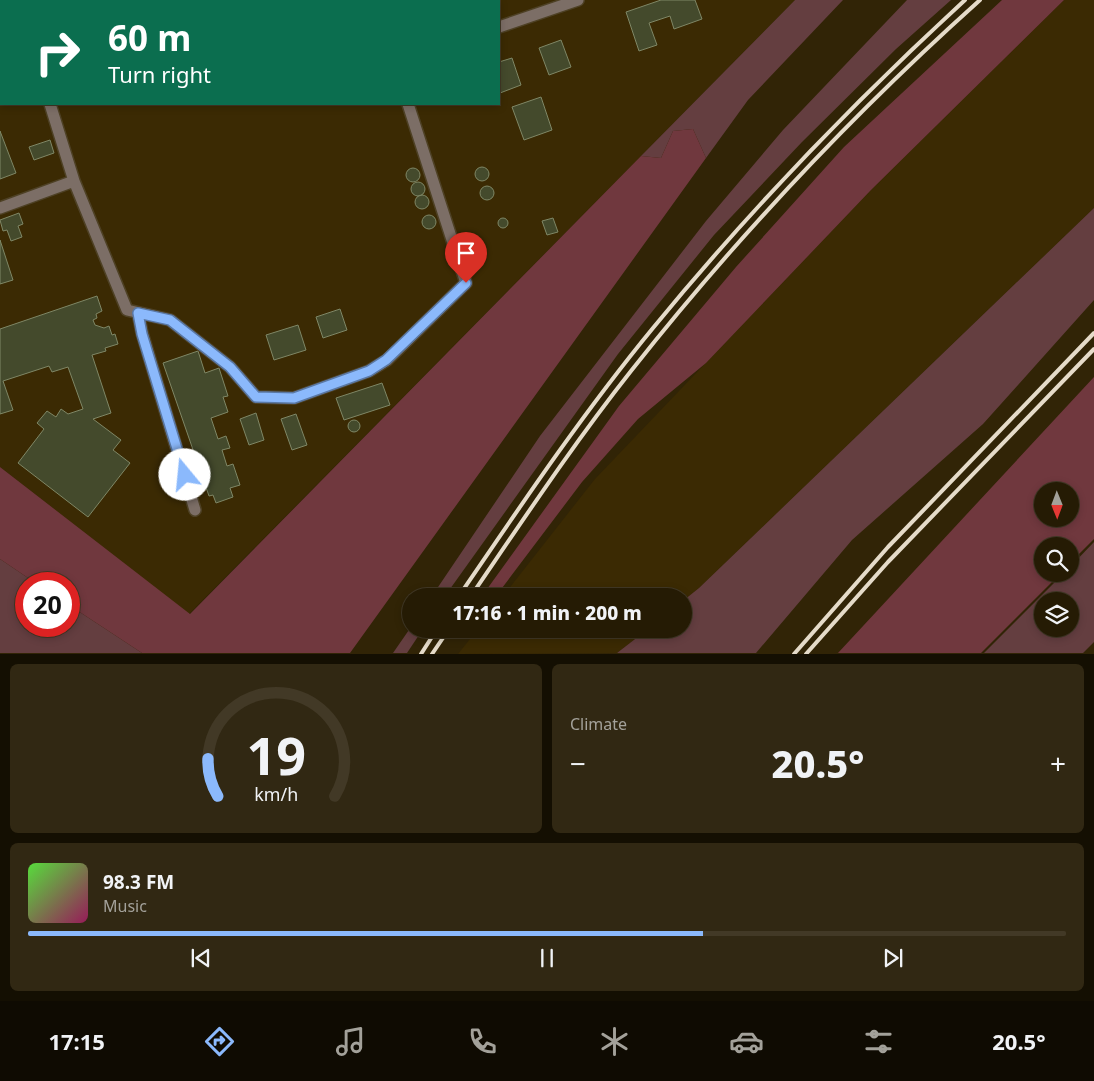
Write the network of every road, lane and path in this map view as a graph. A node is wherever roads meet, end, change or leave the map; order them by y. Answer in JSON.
{"nodes":[{"id":1,"x":578,"y":0,"type":"edge"},
{"id":2,"x":500,"y":27,"type":"edge"},
{"id":3,"x":50,"y":105,"type":"edge"},
{"id":4,"x":408,"y":105,"type":"edge"},
{"id":5,"x":74,"y":180,"type":"junction"},
{"id":6,"x":0,"y":208,"type":"edge"},
{"id":7,"x":138,"y":313,"type":"junction"},
{"id":8,"x":195,"y":510,"type":"dead end"}],
"edges":[{"from":1,"to":2,"type":"lane"},
{"from":3,"to":5,"type":"lane"},
{"from":4,"to":7,"type":"lane"},
{"from":5,"to":6,"type":"lane"},
{"from":5,"to":7,"type":"lane"},
{"from":7,"to":8,"type":"lane"}]}
